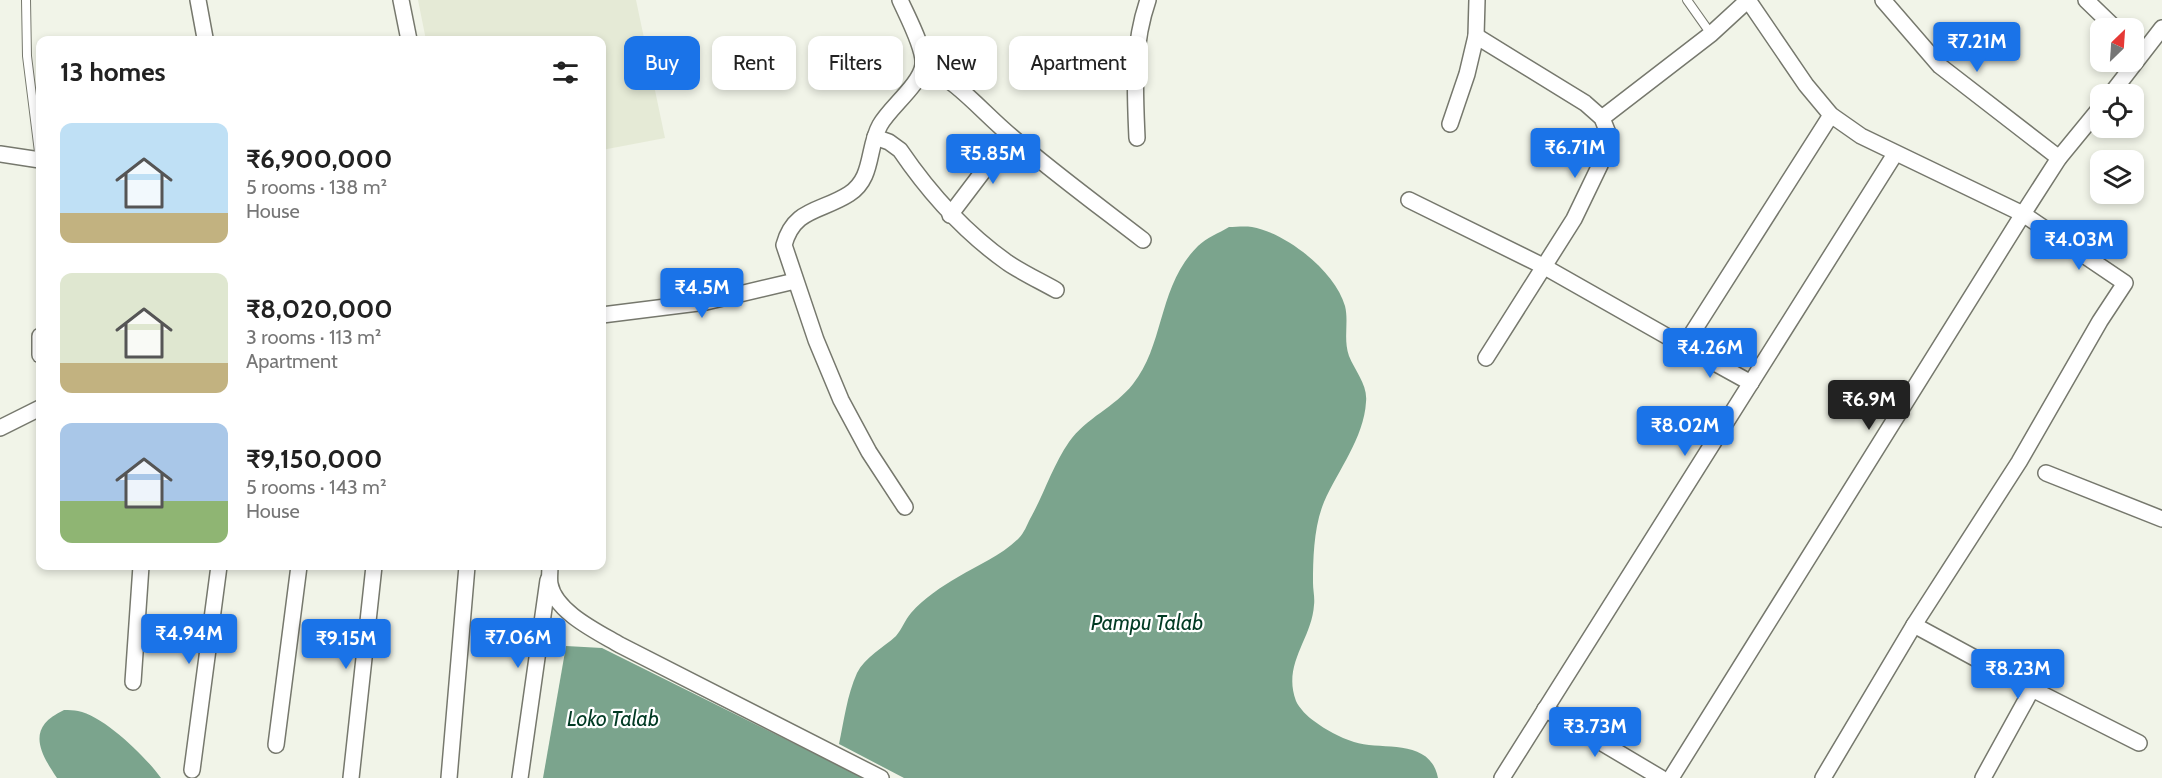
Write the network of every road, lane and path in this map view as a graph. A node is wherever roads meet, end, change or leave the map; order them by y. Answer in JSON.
{"nodes":[{"id":1,"x":26,"y":0,"type":"edge"},
{"id":2,"x":198,"y":0,"type":"edge"},
{"id":3,"x":401,"y":0,"type":"edge"},
{"id":4,"x":900,"y":0,"type":"edge"},
{"id":5,"x":1148,"y":0,"type":"edge"},
{"id":6,"x":1477,"y":0,"type":"edge"},
{"id":7,"x":1687,"y":0,"type":"edge"},
{"id":8,"x":1749,"y":0,"type":"edge"},
{"id":9,"x":1883,"y":0,"type":"edge"},
{"id":10,"x":2086,"y":0,"type":"edge"},
{"id":11,"x":2105,"y":18,"type":"edge"},
{"id":12,"x":2162,"y":28,"type":"edge"},
{"id":13,"x":1711,"y":34,"type":"junction"},
{"id":14,"x":205,"y":36,"type":"edge"},
{"id":15,"x":408,"y":36,"type":"edge"},
{"id":16,"x":915,"y":36,"type":"edge"},
{"id":17,"x":1476,"y":36,"type":"junction"},
{"id":18,"x":2144,"y":45,"type":"edge"},
{"id":19,"x":915,"y":80,"type":"edge"},
{"id":20,"x":962,"y":90,"type":"edge"},
{"id":21,"x":1831,"y":115,"type":"junction"},
{"id":22,"x":1602,"y":118,"type":"junction"},
{"id":23,"x":2090,"y":120,"type":"edge"},
{"id":24,"x":1450,"y":124,"type":"dead end"},
{"id":25,"x":36,"y":128,"type":"edge"},
{"id":26,"x":1010,"y":136,"type":"junction"},
{"id":27,"x":875,"y":137,"type":"junction"},
{"id":28,"x":1137,"y":138,"type":"dead end"},
{"id":29,"x":0,"y":154,"type":"edge"},
{"id":30,"x":1895,"y":154,"type":"junction"},
{"id":31,"x":2059,"y":158,"type":"junction"},
{"id":32,"x":36,"y":159,"type":"edge"},
{"id":33,"x":1409,"y":200,"type":"dead end"},
{"id":34,"x":2023,"y":214,"type":"junction"},
{"id":35,"x":950,"y":215,"type":"junction"},
{"id":36,"x":1143,"y":240,"type":"dead end"},
{"id":37,"x":1543,"y":267,"type":"junction"},
{"id":38,"x":795,"y":281,"type":"junction"},
{"id":39,"x":1056,"y":290,"type":"dead end"},
{"id":40,"x":606,"y":314,"type":"edge"},
{"id":41,"x":1684,"y":346,"type":"junction"},
{"id":42,"x":1486,"y":358,"type":"dead end"},
{"id":43,"x":1751,"y":384,"type":"junction"},
{"id":44,"x":36,"y":410,"type":"edge"},
{"id":45,"x":0,"y":428,"type":"edge"},
{"id":46,"x":2046,"y":473,"type":"dead end"},
{"id":47,"x":906,"y":507,"type":"dead end"},
{"id":48,"x":2162,"y":519,"type":"edge"},
{"id":49,"x":141,"y":570,"type":"edge"},
{"id":50,"x":218,"y":570,"type":"edge"},
{"id":51,"x":298,"y":570,"type":"edge"},
{"id":52,"x":374,"y":570,"type":"edge"},
{"id":53,"x":467,"y":570,"type":"edge"},
{"id":54,"x":549,"y":570,"type":"edge"},
{"id":55,"x":550,"y":570,"type":"edge"},
{"id":56,"x":1914,"y":625,"type":"junction"},
{"id":57,"x":133,"y":681,"type":"dead end"},
{"id":58,"x":2032,"y":689,"type":"junction"},
{"id":59,"x":1545,"y":709,"type":"junction"},
{"id":60,"x":2139,"y":743,"type":"dead end"},
{"id":61,"x":276,"y":745,"type":"dead end"},
{"id":62,"x":192,"y":770,"type":"dead end"},
{"id":63,"x":351,"y":778,"type":"edge"},
{"id":64,"x":449,"y":778,"type":"edge"},
{"id":65,"x":520,"y":778,"type":"edge"},
{"id":66,"x":882,"y":778,"type":"edge"},
{"id":67,"x":1502,"y":778,"type":"edge"},
{"id":68,"x":1661,"y":778,"type":"edge"},
{"id":69,"x":1671,"y":778,"type":"edge"},
{"id":70,"x":1823,"y":778,"type":"edge"},
{"id":71,"x":1983,"y":778,"type":"edge"}],
"edges":[{"from":1,"to":25,"type":"lane"},
{"from":2,"to":14,"type":"street"},
{"from":3,"to":15,"type":"street"},
{"from":4,"to":16,"type":"street"},
{"from":5,"to":28,"type":"street"},
{"from":6,"to":17,"type":"street"},
{"from":7,"to":13,"type":"lane"},
{"from":8,"to":13,"type":"street"},
{"from":8,"to":21,"type":"street"},
{"from":9,"to":31,"type":"street"},
{"from":10,"to":11,"type":"street"},
{"from":12,"to":18,"type":"street"},
{"from":13,"to":22,"type":"street"},
{"from":17,"to":22,"type":"street"},
{"from":17,"to":24,"type":"street"},
{"from":19,"to":27,"type":"street"},
{"from":20,"to":26,"type":"street"},
{"from":21,"to":30,"type":"street"},
{"from":21,"to":41,"type":"street"},
{"from":22,"to":37,"type":"street"},
{"from":23,"to":31,"type":"street"},
{"from":26,"to":35,"type":"street"},
{"from":26,"to":36,"type":"street"},
{"from":27,"to":35,"type":"street"},
{"from":27,"to":38,"type":"street"},
{"from":29,"to":32,"type":"street"},
{"from":30,"to":34,"type":"street"},
{"from":30,"to":43,"type":"street"},
{"from":31,"to":34,"type":"street"},
{"from":33,"to":37,"type":"street"},
{"from":34,"to":56,"type":"street"},
{"from":34,"to":69,"type":"street"},
{"from":35,"to":39,"type":"street"},
{"from":37,"to":41,"type":"street"},
{"from":37,"to":42,"type":"street"},
{"from":38,"to":40,"type":"street"},
{"from":38,"to":47,"type":"street"},
{"from":41,"to":43,"type":"street"},
{"from":43,"to":59,"type":"street"},
{"from":44,"to":45,"type":"street"},
{"from":46,"to":48,"type":"street"},
{"from":49,"to":57,"type":"street"},
{"from":50,"to":62,"type":"street"},
{"from":51,"to":61,"type":"street"},
{"from":52,"to":63,"type":"street"},
{"from":53,"to":64,"type":"street"},
{"from":54,"to":65,"type":"street"},
{"from":55,"to":66,"type":"street"},
{"from":56,"to":58,"type":"street"},
{"from":56,"to":70,"type":"street"},
{"from":58,"to":60,"type":"street"},
{"from":58,"to":71,"type":"street"},
{"from":59,"to":67,"type":"street"},
{"from":59,"to":68,"type":"street"}]}
